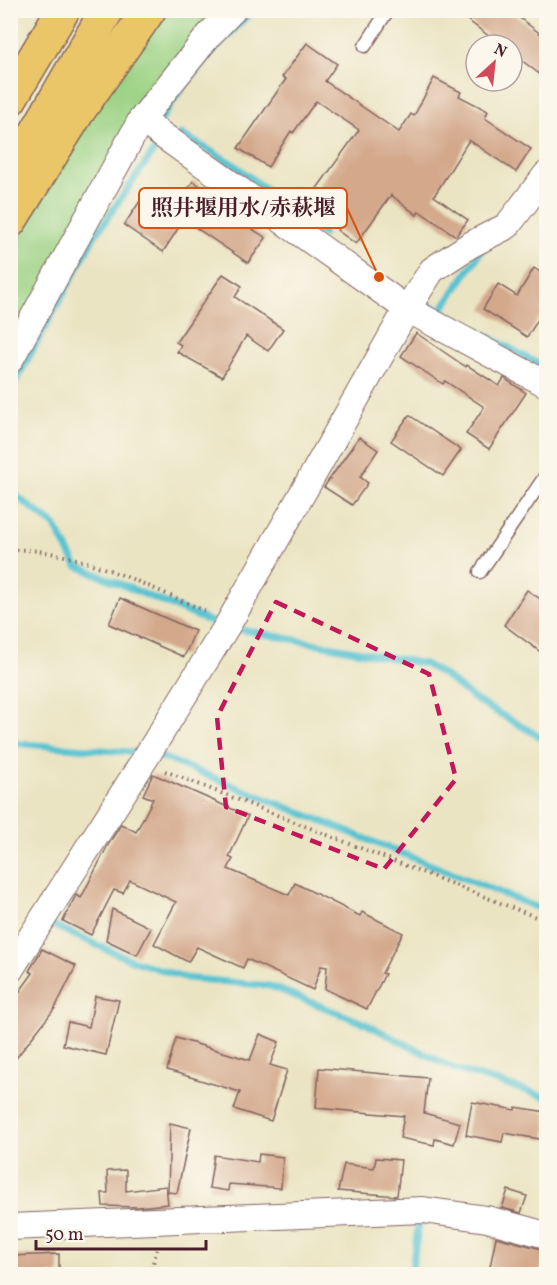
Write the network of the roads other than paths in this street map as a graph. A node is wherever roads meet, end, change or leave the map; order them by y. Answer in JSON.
{"nodes":[{"id":1,"x":63,"y":10,"type":"edge"},
{"id":2,"x":107,"y":10,"type":"edge"},
{"id":3,"x":149,"y":10,"type":"edge"},
{"id":4,"x":233,"y":10,"type":"edge"},
{"id":5,"x":388,"y":10,"type":"edge"},
{"id":6,"x":365,"y":46,"type":"dead end"},
{"id":7,"x":10,"y":99,"type":"edge"},
{"id":8,"x":141,"y":120,"type":"junction"},
{"id":9,"x":546,"y":176,"type":"edge"},
{"id":10,"x":10,"y":178,"type":"edge"},
{"id":11,"x":10,"y":221,"type":"edge"},
{"id":12,"x":407,"y":309,"type":"junction"},
{"id":13,"x":10,"y":360,"type":"edge"},
{"id":14,"x":546,"y":384,"type":"edge"},
{"id":15,"x":546,"y":475,"type":"edge"},
{"id":16,"x":480,"y":572,"type":"dead end"},
{"id":17,"x":10,"y":970,"type":"edge"},
{"id":18,"x":10,"y":1227,"type":"edge"},
{"id":19,"x":546,"y":1235,"type":"edge"}],
"edges":[{"from":1,"to":7,"type":"highway"},
{"from":2,"to":10,"type":"highway"},
{"from":3,"to":11,"type":"highway"},
{"from":4,"to":8,"type":"street"},
{"from":5,"to":6,"type":"lane"},
{"from":8,"to":12,"type":"street"},
{"from":8,"to":13,"type":"street"},
{"from":9,"to":12,"type":"street"},
{"from":12,"to":14,"type":"street"},
{"from":12,"to":17,"type":"street"},
{"from":15,"to":16,"type":"lane"},
{"from":18,"to":19,"type":"street"}]}
